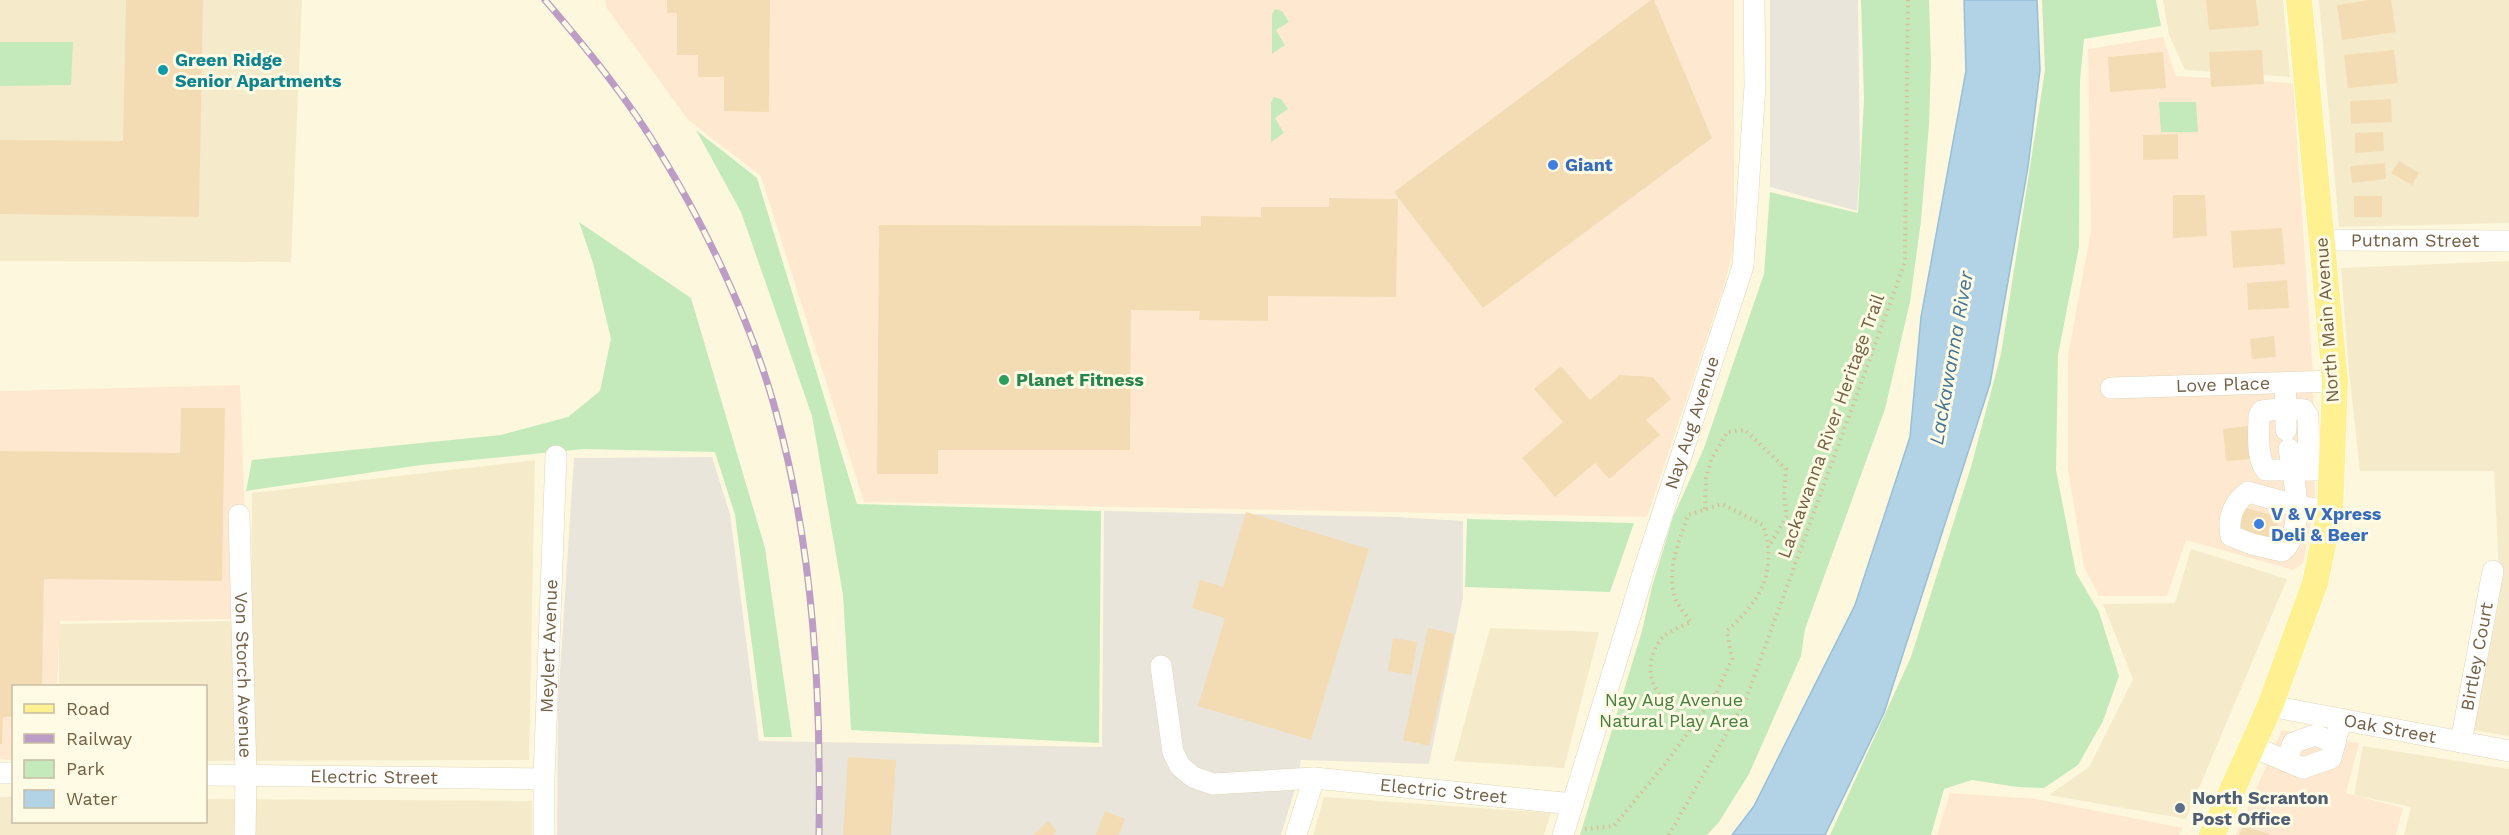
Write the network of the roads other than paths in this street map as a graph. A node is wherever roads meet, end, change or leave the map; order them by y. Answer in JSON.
{"nodes":[{"id":1,"x":1754,"y":0,"type":"edge"},
{"id":2,"x":2299,"y":0,"type":"edge"},
{"id":3,"x":2321,"y":240,"type":"junction"},
{"id":4,"x":2509,"y":241,"type":"edge"},
{"id":5,"x":2335,"y":381,"type":"junction"},
{"id":6,"x":2285,"y":383,"type":"junction"},
{"id":7,"x":2111,"y":388,"type":"dead end"},
{"id":8,"x":2286,"y":408,"type":"junction"},
{"id":9,"x":556,"y":456,"type":"dead end"},
{"id":10,"x":2302,"y":458,"type":"junction"},
{"id":11,"x":2298,"y":506,"type":"junction"},
{"id":12,"x":2330,"y":511,"type":"junction"},
{"id":13,"x":239,"y":515,"type":"dead end"},
{"id":14,"x":2493,"y":571,"type":"dead end"},
{"id":15,"x":1161,"y":666,"type":"dead end"},
{"id":16,"x":2270,"y":706,"type":"junction"},
{"id":17,"x":2341,"y":719,"type":"junction"},
{"id":18,"x":2461,"y":742,"type":"junction"},
{"id":19,"x":2253,"y":747,"type":"junction"},
{"id":20,"x":2509,"y":751,"type":"edge"},
{"id":21,"x":207,"y":775,"type":"edge"},
{"id":22,"x":246,"y":775,"type":"junction"},
{"id":23,"x":1314,"y":778,"type":"junction"},
{"id":24,"x":544,"y":779,"type":"junction"},
{"id":25,"x":1574,"y":804,"type":"junction"},
{"id":26,"x":1573,"y":832,"type":"edge"},
{"id":27,"x":245,"y":835,"type":"edge"},
{"id":28,"x":544,"y":835,"type":"edge"},
{"id":29,"x":1296,"y":835,"type":"edge"},
{"id":30,"x":2211,"y":835,"type":"edge"}],
"edges":[{"from":1,"to":25,"type":"street","name":"Nay Aug Avenue"},
{"from":2,"to":3,"type":"main road","name":"North Main Avenue"},
{"from":3,"to":4,"type":"street","name":"Putnam Street"},
{"from":3,"to":5,"type":"main road","name":"North Main Avenue"},
{"from":5,"to":6,"type":"street","name":"Love Place"},
{"from":5,"to":10,"type":"main road","name":"North Main Avenue"},
{"from":6,"to":7,"type":"street","name":"Love Place"},
{"from":6,"to":8,"type":"street"},
{"from":8,"to":10,"type":"street"},
{"from":8,"to":10,"type":"street"},
{"from":8,"to":10,"type":"street"},
{"from":9,"to":24,"type":"street","name":"Meylert Avenue"},
{"from":10,"to":11,"type":"street"},
{"from":10,"to":12,"type":"main road","name":"North Main Avenue"},
{"from":11,"to":11,"type":"street"},
{"from":11,"to":12,"type":"street"},
{"from":12,"to":16,"type":"main road","name":"North Main Avenue"},
{"from":13,"to":22,"type":"street","name":"Von Storch Avenue"},
{"from":14,"to":18,"type":"street","name":"Birtley Court"},
{"from":15,"to":23,"type":"street","name":"Electric Street"},
{"from":16,"to":17,"type":"street","name":"Oak Street"},
{"from":16,"to":19,"type":"main road","name":"North Main Avenue"},
{"from":17,"to":18,"type":"street","name":"Oak Street"},
{"from":17,"to":19,"type":"street"},
{"from":18,"to":20,"type":"street","name":"Oak Street"},
{"from":19,"to":30,"type":"main road","name":"North Main Avenue"},
{"from":21,"to":22,"type":"street","name":"Electric Street"},
{"from":22,"to":24,"type":"street","name":"Electric Street"},
{"from":22,"to":27,"type":"street","name":"Von Storch Avenue"},
{"from":23,"to":25,"type":"street","name":"Electric Street"},
{"from":23,"to":29,"type":"street"},
{"from":24,"to":28,"type":"street","name":"Meylert Avenue"},
{"from":25,"to":26,"type":"street","name":"Nay Aug Avenue"}]}
